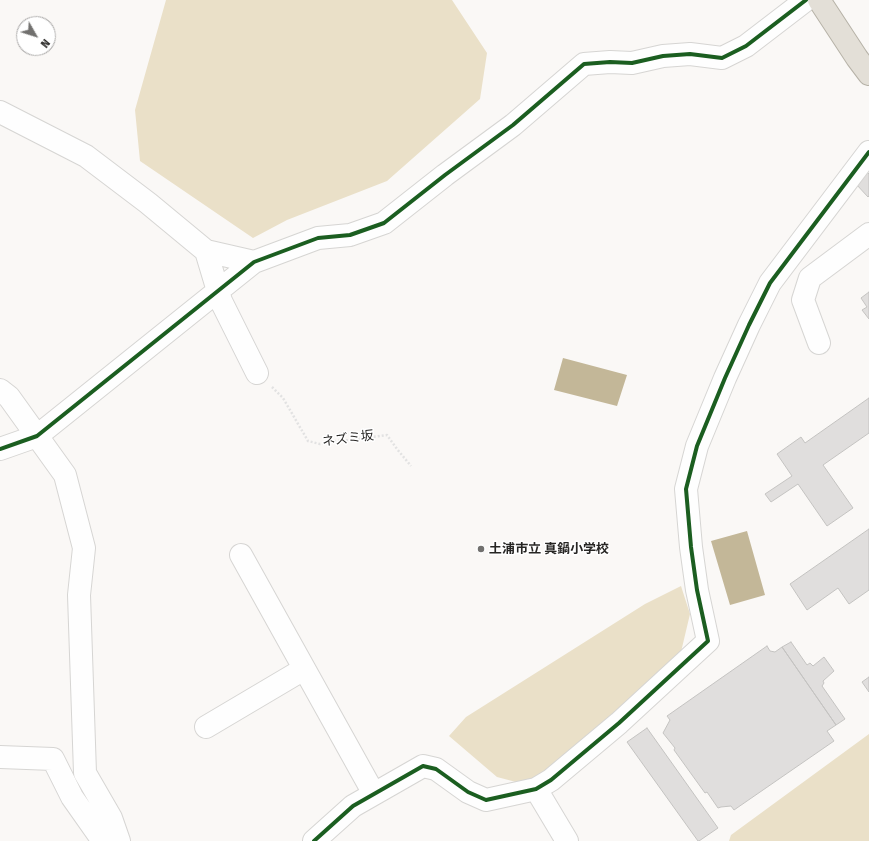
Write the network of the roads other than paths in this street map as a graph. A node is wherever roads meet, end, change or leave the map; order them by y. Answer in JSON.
{"nodes":[{"id":1,"x":806,"y":0,"type":"edge"},
{"id":2,"x":827,"y":3,"type":"edge"},
{"id":3,"x":869,"y":74,"type":"edge"},
{"id":4,"x":0,"y":112,"type":"edge"},
{"id":5,"x":869,"y":152,"type":"edge"},
{"id":6,"x":869,"y":234,"type":"edge"},
{"id":7,"x":206,"y":251,"type":"junction"},
{"id":8,"x":254,"y":262,"type":"junction"},
{"id":9,"x":218,"y":292,"type":"junction"},
{"id":10,"x":819,"y":343,"type":"dead end"},
{"id":11,"x":257,"y":373,"type":"road end"},
{"id":12,"x":0,"y":390,"type":"edge"},
{"id":13,"x":37,"y":436,"type":"junction"},
{"id":14,"x":0,"y":449,"type":"edge"},
{"id":15,"x":241,"y":555,"type":"dead end"},
{"id":16,"x":304,"y":669,"type":"junction"},
{"id":17,"x":206,"y":727,"type":"dead end"},
{"id":18,"x":0,"y":757,"type":"edge"},
{"id":19,"x":536,"y":789,"type":"junction"},
{"id":20,"x":374,"y":794,"type":"junction"},
{"id":21,"x":103,"y":841,"type":"edge"},
{"id":22,"x":119,"y":841,"type":"edge"},
{"id":23,"x":314,"y":841,"type":"edge"},
{"id":24,"x":567,"y":841,"type":"edge"}],
"edges":[{"from":1,"to":8,"type":"street"},
{"from":2,"to":3,"type":"highway"},
{"from":4,"to":7,"type":"street"},
{"from":5,"to":19,"type":"street"},
{"from":6,"to":10,"type":"street"},
{"from":7,"to":8,"type":"street"},
{"from":7,"to":9,"type":"street"},
{"from":8,"to":9,"type":"street"},
{"from":9,"to":11,"type":"street"},
{"from":9,"to":13,"type":"street"},
{"from":12,"to":13,"type":"street"},
{"from":13,"to":14,"type":"street"},
{"from":13,"to":22,"type":"street"},
{"from":15,"to":16,"type":"street"},
{"from":16,"to":17,"type":"street"},
{"from":16,"to":20,"type":"street"},
{"from":18,"to":21,"type":"street"},
{"from":19,"to":20,"type":"street"},
{"from":19,"to":24,"type":"street"},
{"from":20,"to":23,"type":"street"}]}
